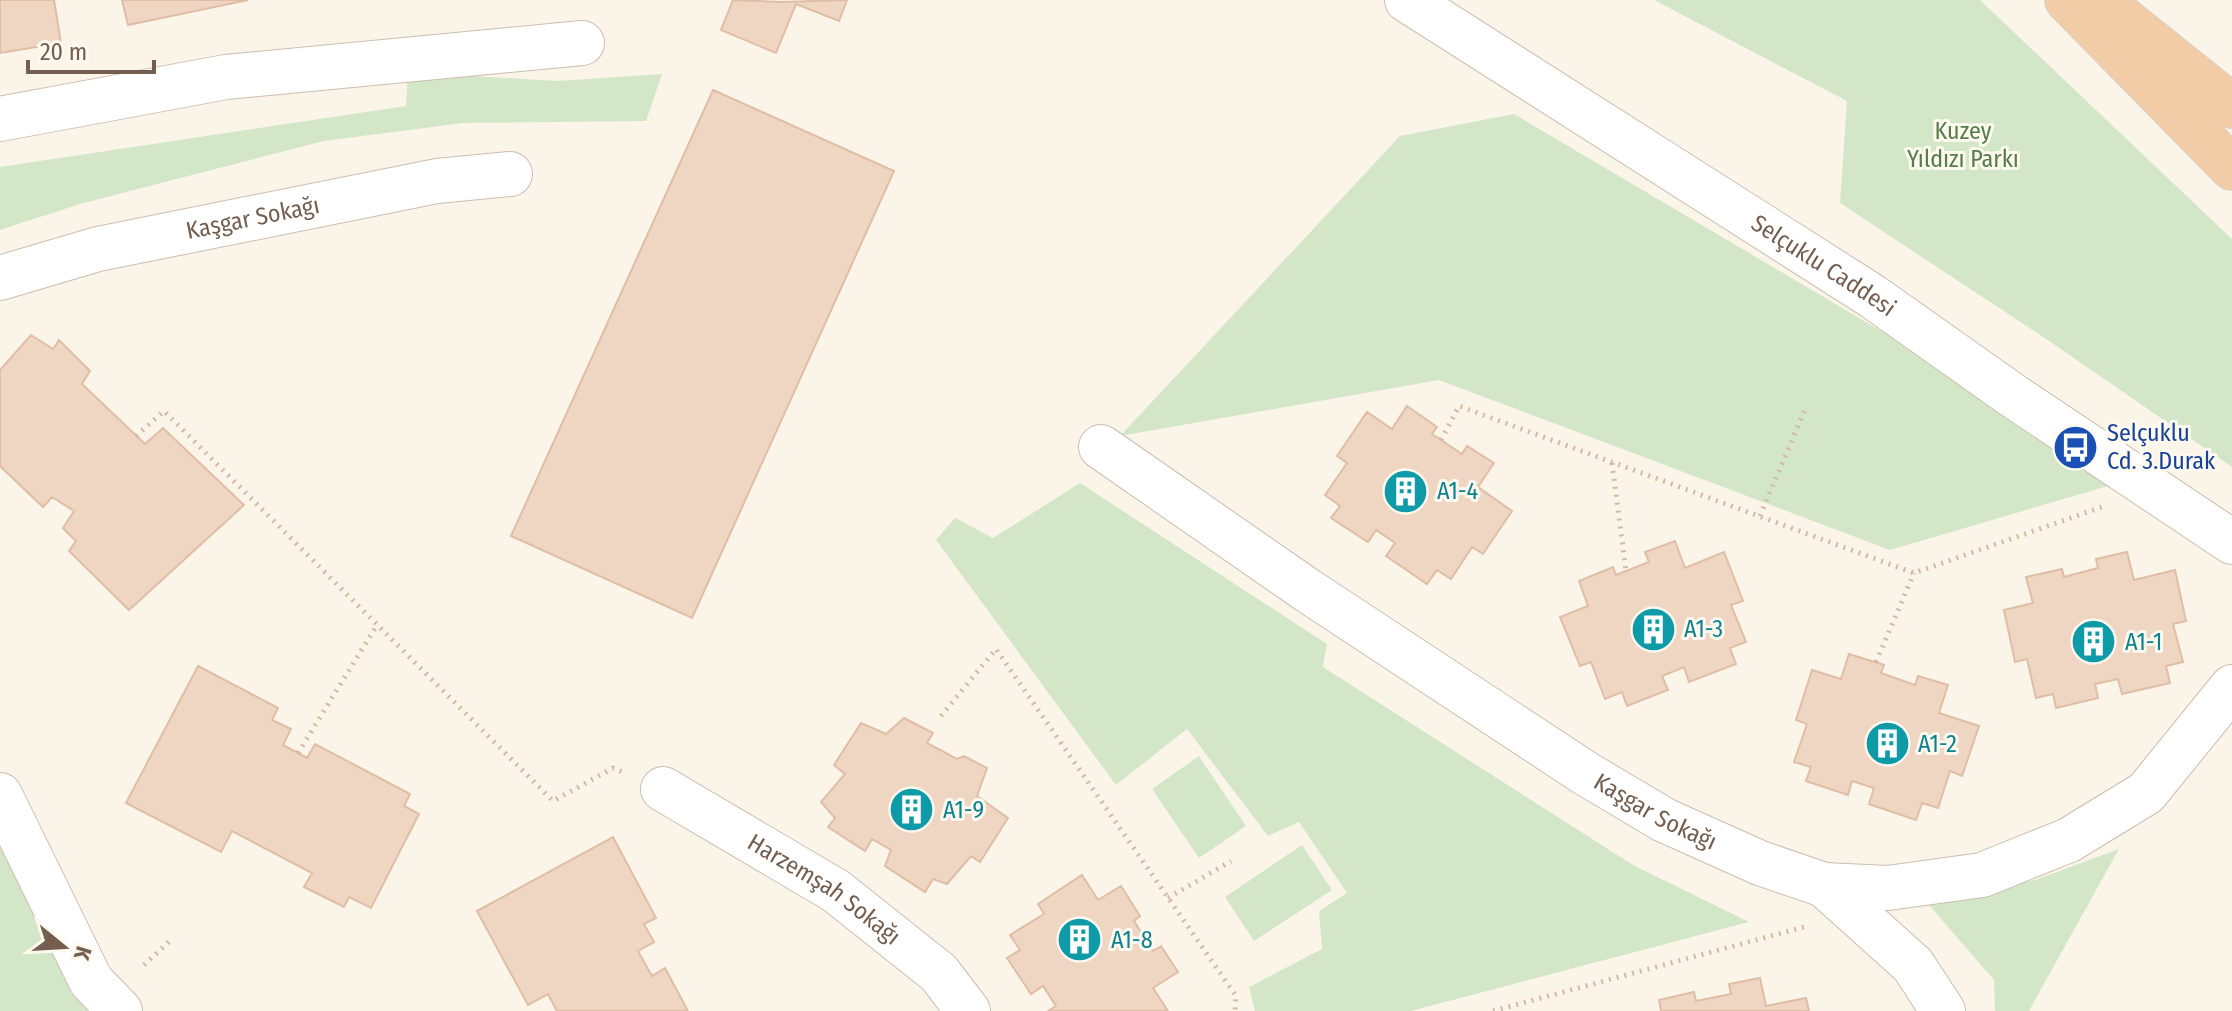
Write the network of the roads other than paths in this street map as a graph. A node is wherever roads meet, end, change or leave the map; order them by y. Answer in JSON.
{"nodes":[{"id":1,"x":1407,"y":0,"type":"edge"},
{"id":2,"x":2067,"y":0,"type":"edge"},
{"id":3,"x":2100,"y":0,"type":"edge"},
{"id":4,"x":582,"y":43,"type":"dead end"},
{"id":5,"x":2232,"y":106,"type":"edge"},
{"id":6,"x":0,"y":119,"type":"edge"},
{"id":7,"x":2232,"y":168,"type":"edge"},
{"id":8,"x":510,"y":174,"type":"dead end"},
{"id":9,"x":0,"y":278,"type":"edge"},
{"id":10,"x":1101,"y":447,"type":"dead end"},
{"id":11,"x":2232,"y":542,"type":"edge"},
{"id":12,"x":2232,"y":687,"type":"edge"},
{"id":13,"x":663,"y":789,"type":"road end"},
{"id":14,"x":0,"y":795,"type":"edge"},
{"id":15,"x":1839,"y":899,"type":"junction"},
{"id":16,"x":120,"y":1011,"type":"edge"},
{"id":17,"x":968,"y":1011,"type":"edge"},
{"id":18,"x":1943,"y":1011,"type":"edge"}],
"edges":[{"from":1,"to":11,"type":"street","name":"Selçuklu Caddesi"},
{"from":2,"to":7,"type":"highway"},
{"from":3,"to":5,"type":"highway"},
{"from":4,"to":6,"type":"street"},
{"from":8,"to":9,"type":"street","name":"Kaşgar Sokağı"},
{"from":10,"to":15,"type":"street","name":"Kaşgar Sokağı"},
{"from":12,"to":15,"type":"street","name":"Kaşgar Sokağı"},
{"from":13,"to":17,"type":"street","name":"Harzemşah Sokağı"},
{"from":14,"to":16,"type":"street"},
{"from":15,"to":18,"type":"street"}]}
